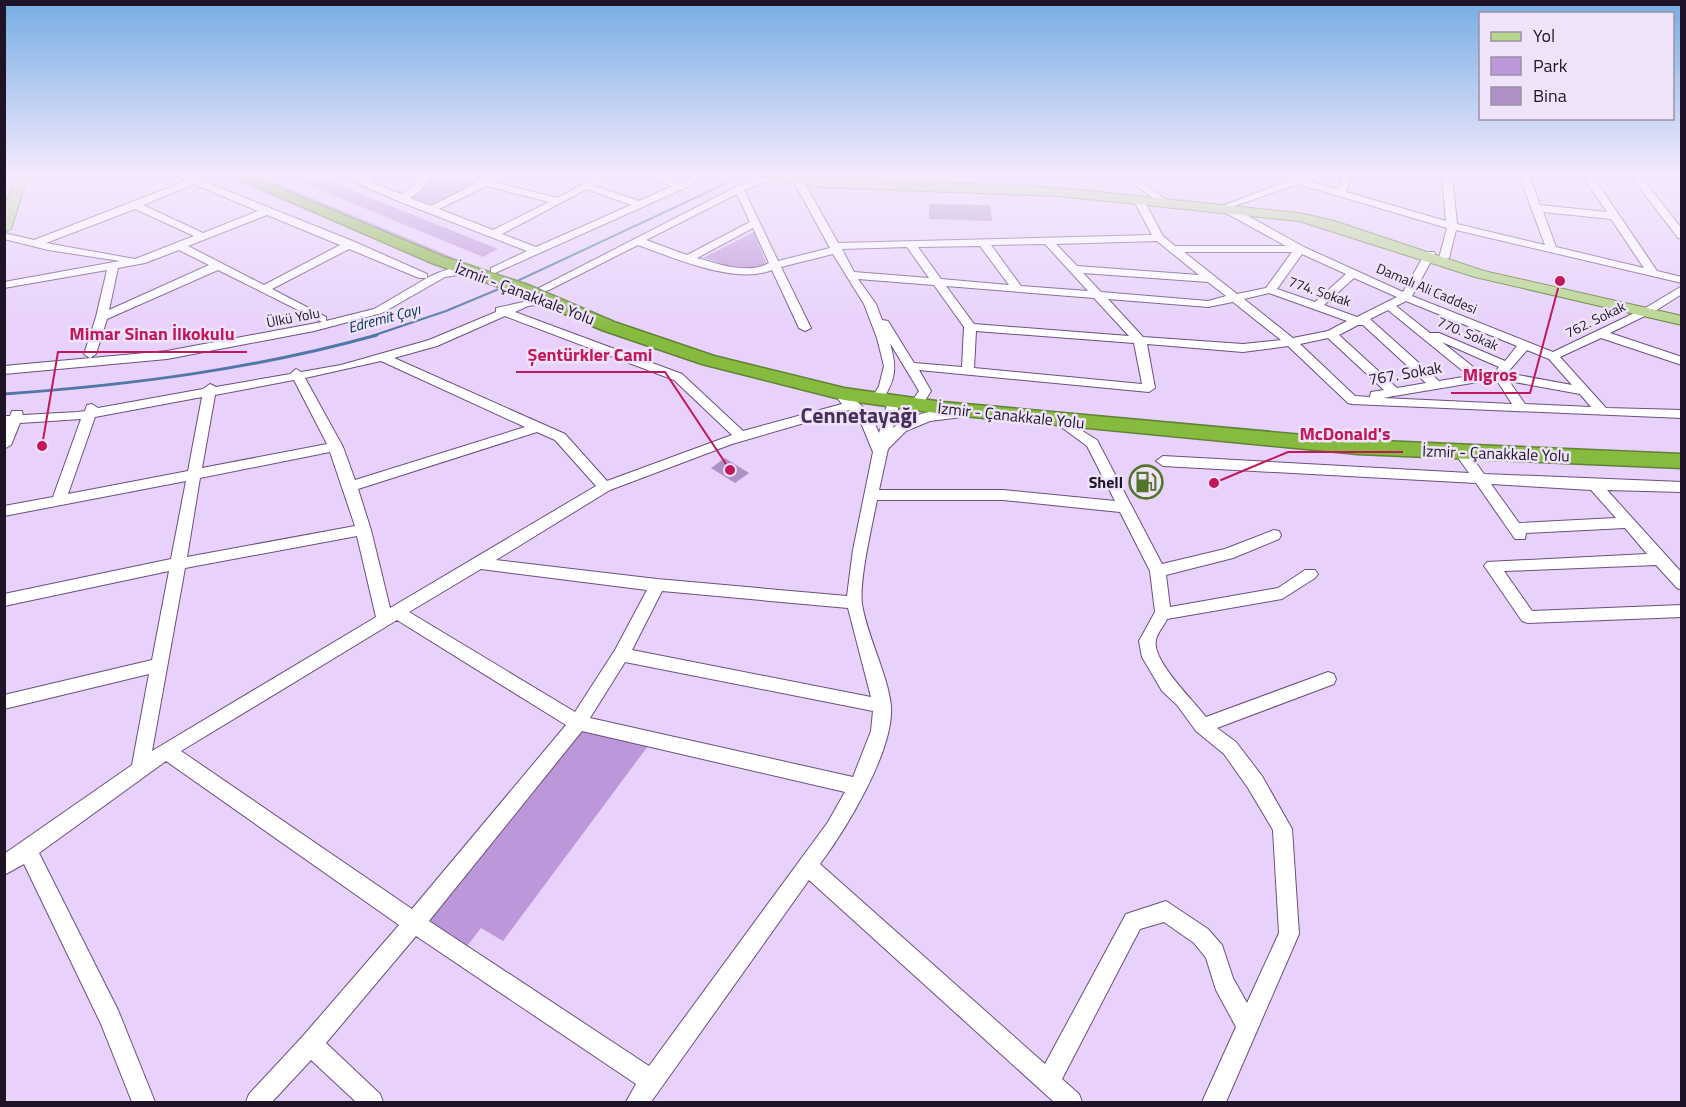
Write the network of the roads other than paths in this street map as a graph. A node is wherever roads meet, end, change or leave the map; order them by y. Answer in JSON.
{"nodes":[{"id":1,"x":1452,"y":226,"type":"edge"},
{"id":2,"x":79,"y":227,"type":"edge"},
{"id":3,"x":182,"y":227,"type":"edge"},
{"id":4,"x":229,"y":227,"type":"edge"},
{"id":5,"x":304,"y":227,"type":"edge"},
{"id":6,"x":366,"y":227,"type":"edge"},
{"id":7,"x":378,"y":227,"type":"edge"},
{"id":8,"x":476,"y":227,"type":"edge"},
{"id":9,"x":508,"y":227,"type":"edge"},
{"id":10,"x":589,"y":227,"type":"edge"},
{"id":11,"x":664,"y":227,"type":"edge"},
{"id":12,"x":748,"y":227,"type":"edge"},
{"id":13,"x":757,"y":227,"type":"edge"},
{"id":14,"x":824,"y":227,"type":"edge"},
{"id":15,"x":1153,"y":227,"type":"edge"},
{"id":16,"x":1258,"y":227,"type":"edge"},
{"id":17,"x":1272,"y":227,"type":"edge"},
{"id":18,"x":1337,"y":227,"type":"edge"},
{"id":19,"x":1455,"y":227,"type":"edge"},
{"id":20,"x":1543,"y":227,"type":"edge"},
{"id":21,"x":1622,"y":227,"type":"edge"},
{"id":22,"x":494,"y":234,"type":"junction"},
{"id":23,"x":4,"y":236,"type":"edge"},
{"id":24,"x":204,"y":237,"type":"junction"},
{"id":25,"x":1159,"y":238,"type":"junction"},
{"id":26,"x":1280,"y":238,"type":"junction"},
{"id":27,"x":638,"y":240,"type":"junction"},
{"id":28,"x":1048,"y":241,"type":"junction"},
{"id":29,"x":982,"y":242,"type":"junction"},
{"id":30,"x":37,"y":243,"type":"junction"},
{"id":31,"x":351,"y":244,"type":"junction"},
{"id":32,"x":910,"y":244,"type":"junction"},
{"id":33,"x":182,"y":247,"type":"junction"},
{"id":34,"x":1551,"y":247,"type":"junction"},
{"id":35,"x":836,"y":248,"type":"junction"},
{"id":36,"x":1172,"y":249,"type":"junction"},
{"id":37,"x":1300,"y":249,"type":"junction"},
{"id":38,"x":536,"y":251,"type":"junction"},
{"id":39,"x":1434,"y":257,"type":"junction"},
{"id":40,"x":688,"y":259,"type":"junction"},
{"id":41,"x":438,"y":260,"type":"junction"},
{"id":42,"x":141,"y":261,"type":"junction"},
{"id":43,"x":219,"y":265,"type":"junction"},
{"id":44,"x":774,"y":265,"type":"junction"},
{"id":45,"x":113,"y":267,"type":"junction"},
{"id":46,"x":1074,"y":269,"type":"junction"},
{"id":47,"x":486,"y":272,"type":"junction"},
{"id":48,"x":1652,"y":272,"type":"junction"},
{"id":49,"x":1353,"y":273,"type":"junction"},
{"id":50,"x":850,"y":275,"type":"junction"},
{"id":51,"x":423,"y":276,"type":"junction"},
{"id":52,"x":1211,"y":279,"type":"junction"},
{"id":53,"x":1682,"y":280,"type":"edge"},
{"id":54,"x":939,"y":283,"type":"junction"},
{"id":55,"x":4,"y":285,"type":"edge"},
{"id":56,"x":264,"y":289,"type":"junction"},
{"id":57,"x":1682,"y":289,"type":"edge"},
{"id":58,"x":535,"y":290,"type":"junction"},
{"id":59,"x":1019,"y":290,"type":"junction"},
{"id":60,"x":1270,"y":290,"type":"junction"},
{"id":61,"x":1099,"y":297,"type":"junction"},
{"id":62,"x":1406,"y":297,"type":"junction"},
{"id":63,"x":1236,"y":298,"type":"junction"},
{"id":64,"x":870,"y":304,"type":"junction"},
{"id":65,"x":1317,"y":306,"type":"junction"},
{"id":66,"x":1389,"y":306,"type":"junction"},
{"id":67,"x":1647,"y":310,"type":"junction"},
{"id":68,"x":501,"y":311,"type":"junction"},
{"id":69,"x":1682,"y":315,"type":"edge"},
{"id":70,"x":102,"y":317,"type":"junction"},
{"id":71,"x":322,"y":318,"type":"junction"},
{"id":72,"x":1362,"y":321,"type":"junction"},
{"id":73,"x":1682,"y":321,"type":"edge"},
{"id":74,"x":970,"y":327,"type":"junction"},
{"id":75,"x":805,"y":328,"type":"dead end"},
{"id":76,"x":1418,"y":328,"type":"junction"},
{"id":77,"x":1599,"y":333,"type":"junction"},
{"id":78,"x":1331,"y":334,"type":"junction"},
{"id":79,"x":1140,"y":341,"type":"junction"},
{"id":80,"x":1291,"y":342,"type":"junction"},
{"id":81,"x":1526,"y":344,"type":"junction"},
{"id":82,"x":90,"y":354,"type":"junction"},
{"id":83,"x":380,"y":356,"type":"junction"},
{"id":84,"x":1553,"y":356,"type":"junction"},
{"id":85,"x":1682,"y":361,"type":"edge"},
{"id":86,"x":4,"y":362,"type":"edge"},
{"id":87,"x":910,"y":366,"type":"junction"},
{"id":88,"x":4,"y":370,"type":"edge"},
{"id":89,"x":1503,"y":370,"type":"junction"},
{"id":90,"x":968,"y":372,"type":"junction"},
{"id":91,"x":297,"y":374,"type":"junction"},
{"id":92,"x":1478,"y":377,"type":"junction"},
{"id":93,"x":1435,"y":384,"type":"junction"},
{"id":94,"x":823,"y":389,"type":"junction"},
{"id":95,"x":210,"y":390,"type":"junction"},
{"id":96,"x":1394,"y":392,"type":"junction"},
{"id":97,"x":1583,"y":392,"type":"junction"},
{"id":98,"x":886,"y":395,"type":"junction"},
{"id":99,"x":920,"y":398,"type":"junction"},
{"id":100,"x":1352,"y":400,"type":"junction"},
{"id":101,"x":853,"y":405,"type":"junction"},
{"id":102,"x":1521,"y":408,"type":"junction"},
{"id":103,"x":92,"y":411,"type":"junction"},
{"id":104,"x":978,"y":412,"type":"junction"},
{"id":105,"x":1602,"y":412,"type":"junction"},
{"id":106,"x":1682,"y":414,"type":"edge"},
{"id":107,"x":10,"y":417,"type":"edge"},
{"id":108,"x":1060,"y":421,"type":"junction"},
{"id":109,"x":538,"y":427,"type":"junction"},
{"id":110,"x":741,"y":436,"type":"junction"},
{"id":111,"x":4,"y":445,"type":"edge"},
{"id":112,"x":336,"y":447,"type":"junction"},
{"id":113,"x":1682,"y":447,"type":"edge"},
{"id":114,"x":880,"y":452,"type":"junction"},
{"id":115,"x":1461,"y":452,"type":"junction"},
{"id":116,"x":1163,"y":460,"type":"dead end"},
{"id":117,"x":1682,"y":461,"type":"edge"},
{"id":118,"x":194,"y":476,"type":"junction"},
{"id":119,"x":1477,"y":477,"type":"junction"},
{"id":120,"x":1595,"y":484,"type":"junction"},
{"id":121,"x":352,"y":486,"type":"junction"},
{"id":122,"x":604,"y":487,"type":"junction"},
{"id":123,"x":1682,"y":487,"type":"edge"},
{"id":124,"x":871,"y":495,"type":"junction"},
{"id":125,"x":59,"y":500,"type":"junction"},
{"id":126,"x":1125,"y":507,"type":"junction"},
{"id":127,"x":4,"y":511,"type":"edge"},
{"id":128,"x":1629,"y":523,"type":"junction"},
{"id":129,"x":364,"y":530,"type":"junction"},
{"id":130,"x":1274,"y":535,"type":"dead end"},
{"id":131,"x":1660,"y":559,"type":"junction"},
{"id":132,"x":477,"y":563,"type":"junction"},
{"id":133,"x":176,"y":564,"type":"junction"},
{"id":134,"x":1158,"y":571,"type":"junction"},
{"id":135,"x":1310,"y":574,"type":"dead end"},
{"id":136,"x":1682,"y":584,"type":"edge"},
{"id":137,"x":657,"y":585,"type":"junction"},
{"id":138,"x":4,"y":600,"type":"edge"},
{"id":139,"x":854,"y":603,"type":"junction"},
{"id":140,"x":1682,"y":611,"type":"edge"},
{"id":141,"x":1162,"y":614,"type":"junction"},
{"id":142,"x":391,"y":615,"type":"junction"},
{"id":143,"x":621,"y":655,"type":"junction"},
{"id":144,"x":158,"y":665,"type":"junction"},
{"id":145,"x":1328,"y":679,"type":"dead end"},
{"id":146,"x":4,"y":702,"type":"edge"},
{"id":147,"x":882,"y":706,"type":"junction"},
{"id":148,"x":578,"y":723,"type":"junction"},
{"id":149,"x":1202,"y":726,"type":"junction"},
{"id":150,"x":166,"y":751,"type":"junction"},
{"id":151,"x":140,"y":769,"type":"junction"},
{"id":152,"x":858,"y":788,"type":"junction"},
{"id":153,"x":27,"y":850,"type":"junction"},
{"id":154,"x":807,"y":865,"type":"junction"},
{"id":155,"x":4,"y":866,"type":"edge"},
{"id":156,"x":414,"y":923,"type":"junction"},
{"id":157,"x":1248,"y":1028,"type":"junction"},
{"id":158,"x":311,"y":1044,"type":"junction"},
{"id":159,"x":651,"y":1081,"type":"junction"},
{"id":160,"x":1048,"y":1082,"type":"junction"},
{"id":161,"x":143,"y":1102,"type":"edge"},
{"id":162,"x":257,"y":1102,"type":"edge"},
{"id":163,"x":372,"y":1102,"type":"edge"},
{"id":164,"x":637,"y":1102,"type":"edge"},
{"id":165,"x":1071,"y":1102,"type":"edge"},
{"id":166,"x":1214,"y":1102,"type":"edge"}],
"edges":[{"from":1,"to":39,"type":"street"},
{"from":2,"to":30,"type":"street"},
{"from":3,"to":24,"type":"street"},
{"from":4,"to":24,"type":"street"},
{"from":5,"to":31,"type":"street"},
{"from":6,"to":41,"type":"highway","name":"İzmir - Çanakkale Yolu"},
{"from":7,"to":47,"type":"highway","name":"İzmir - Çanakkale Yolu"},
{"from":8,"to":22,"type":"street"},
{"from":9,"to":22,"type":"street"},
{"from":10,"to":38,"type":"street","name":"Ülkü Yolu"},
{"from":11,"to":27,"type":"street"},
{"from":12,"to":40,"type":"street"},
{"from":13,"to":44,"type":"street"},
{"from":14,"to":35,"type":"street"},
{"from":15,"to":25,"type":"street"},
{"from":16,"to":26,"type":"street","name":"Damalı Ali Caddesi"},
{"from":17,"to":26,"type":"street"},
{"from":18,"to":39,"type":"main road"},
{"from":19,"to":34,"type":"street"},
{"from":20,"to":34,"type":"street"},
{"from":21,"to":48,"type":"street"},
{"from":22,"to":38,"type":"street"},
{"from":23,"to":30,"type":"street"},
{"from":24,"to":33,"type":"street"},
{"from":25,"to":28,"type":"street"},
{"from":25,"to":36,"type":"street"},
{"from":26,"to":37,"type":"street","name":"Damalı Ali Caddesi"},
{"from":27,"to":40,"type":"street"},
{"from":27,"to":58,"type":"street"},
{"from":28,"to":29,"type":"street"},
{"from":28,"to":46,"type":"street"},
{"from":29,"to":32,"type":"street"},
{"from":29,"to":59,"type":"street"},
{"from":30,"to":42,"type":"street"},
{"from":31,"to":51,"type":"street"},
{"from":31,"to":56,"type":"street"},
{"from":32,"to":35,"type":"street"},
{"from":32,"to":54,"type":"street"},
{"from":33,"to":42,"type":"street"},
{"from":33,"to":43,"type":"street"},
{"from":34,"to":48,"type":"street"},
{"from":35,"to":44,"type":"street"},
{"from":35,"to":50,"type":"street"},
{"from":36,"to":37,"type":"street"},
{"from":36,"to":52,"type":"street"},
{"from":37,"to":49,"type":"street","name":"Damalı Ali Caddesi"},
{"from":37,"to":60,"type":"street"},
{"from":38,"to":47,"type":"street","name":"Ülkü Yolu"},
{"from":39,"to":62,"type":"street"},
{"from":39,"to":67,"type":"main road"},
{"from":40,"to":44,"type":"street"},
{"from":41,"to":47,"type":"highway","name":"İzmir - Çanakkale Yolu"},
{"from":41,"to":51,"type":"street","name":"Ülkü Yolu"},
{"from":42,"to":45,"type":"street"},
{"from":43,"to":56,"type":"street"},
{"from":43,"to":70,"type":"street"},
{"from":44,"to":75,"type":"street"},
{"from":45,"to":55,"type":"street"},
{"from":45,"to":70,"type":"street"},
{"from":46,"to":52,"type":"street"},
{"from":46,"to":61,"type":"street"},
{"from":47,"to":58,"type":"highway","name":"İzmir - Çanakkale Yolu"},
{"from":47,"to":88,"type":"street","name":"Ülkü Yolu"},
{"from":48,"to":53,"type":"street"},
{"from":49,"to":62,"type":"street","name":"Damalı Ali Caddesi"},
{"from":49,"to":65,"type":"street"},
{"from":50,"to":54,"type":"street"},
{"from":50,"to":64,"type":"street"},
{"from":51,"to":71,"type":"street","name":"Ülkü Yolu"},
{"from":52,"to":63,"type":"street"},
{"from":54,"to":59,"type":"street"},
{"from":54,"to":74,"type":"street"},
{"from":56,"to":71,"type":"street"},
{"from":57,"to":67,"type":"street","name":"762. Sokak"},
{"from":58,"to":68,"type":"street"},
{"from":58,"to":68,"type":"street"},
{"from":58,"to":94,"type":"highway","name":"İzmir - Çanakkale Yolu"},
{"from":58,"to":98,"type":"highway","name":"İzmir - Çanakkale Yolu"},
{"from":59,"to":61,"type":"street"},
{"from":60,"to":63,"type":"street"},
{"from":60,"to":65,"type":"street","name":"774. Sokak"},
{"from":61,"to":63,"type":"street"},
{"from":61,"to":79,"type":"street"},
{"from":62,"to":66,"type":"street"},
{"from":62,"to":81,"type":"street","name":"Damalı Ali Caddesi"},
{"from":63,"to":80,"type":"street"},
{"from":64,"to":87,"type":"street"},
{"from":64,"to":98,"type":"street"},
{"from":65,"to":72,"type":"street","name":"774. Sokak"},
{"from":66,"to":72,"type":"street"},
{"from":66,"to":76,"type":"street","name":"770. Sokak"},
{"from":67,"to":69,"type":"main road"},
{"from":67,"to":73,"type":"main road"},
{"from":67,"to":77,"type":"street","name":"762. Sokak"},
{"from":68,"to":83,"type":"street"},
{"from":68,"to":110,"type":"street"},
{"from":70,"to":82,"type":"street"},
{"from":71,"to":82,"type":"street","name":"Ülkü Yolu"},
{"from":72,"to":78,"type":"street"},
{"from":72,"to":93,"type":"street"},
{"from":74,"to":79,"type":"street"},
{"from":74,"to":90,"type":"street"},
{"from":76,"to":89,"type":"street","name":"770. Sokak"},
{"from":76,"to":92,"type":"street","name":"770. Sokak"},
{"from":77,"to":84,"type":"street","name":"762. Sokak"},
{"from":77,"to":85,"type":"street"},
{"from":78,"to":80,"type":"street"},
{"from":78,"to":96,"type":"street"},
{"from":79,"to":80,"type":"street"},
{"from":79,"to":90,"type":"street"},
{"from":80,"to":100,"type":"street"},
{"from":81,"to":84,"type":"street","name":"Damalı Ali Caddesi"},
{"from":81,"to":89,"type":"street"},
{"from":82,"to":86,"type":"street","name":"Ülkü Yolu"},
{"from":83,"to":91,"type":"street"},
{"from":83,"to":109,"type":"street"},
{"from":84,"to":97,"type":"street"},
{"from":87,"to":90,"type":"street"},
{"from":87,"to":99,"type":"street"},
{"from":89,"to":92,"type":"street","name":"767. Sokak"},
{"from":89,"to":97,"type":"street","name":"767. Sokak"},
{"from":89,"to":102,"type":"street"},
{"from":91,"to":95,"type":"street"},
{"from":91,"to":112,"type":"street"},
{"from":92,"to":93,"type":"street","name":"767. Sokak"},
{"from":93,"to":96,"type":"street","name":"767. Sokak"},
{"from":94,"to":98,"type":"highway","name":"İzmir - Çanakkale Yolu"},
{"from":94,"to":101,"type":"street"},
{"from":95,"to":103,"type":"street"},
{"from":95,"to":118,"type":"street"},
{"from":96,"to":100,"type":"street","name":"767. Sokak"},
{"from":97,"to":105,"type":"street"},
{"from":98,"to":99,"type":"highway","name":"İzmir - Çanakkale Yolu"},
{"from":98,"to":114,"type":"street"},
{"from":99,"to":104,"type":"highway","name":"İzmir - Çanakkale Yolu"},
{"from":99,"to":113,"type":"highway","name":"İzmir - Çanakkale Yolu"},
{"from":100,"to":102,"type":"street"},
{"from":101,"to":110,"type":"street"},
{"from":101,"to":114,"type":"street"},
{"from":102,"to":105,"type":"street"},
{"from":103,"to":107,"type":"street"},
{"from":103,"to":125,"type":"street"},
{"from":104,"to":108,"type":"highway","name":"İzmir - Çanakkale Yolu"},
{"from":104,"to":114,"type":"street"},
{"from":105,"to":106,"type":"street"},
{"from":107,"to":111,"type":"street"},
{"from":108,"to":115,"type":"highway","name":"İzmir - Çanakkale Yolu"},
{"from":108,"to":126,"type":"street"},
{"from":109,"to":121,"type":"street"},
{"from":109,"to":122,"type":"street"},
{"from":110,"to":122,"type":"street"},
{"from":112,"to":118,"type":"street"},
{"from":112,"to":121,"type":"street"},
{"from":114,"to":124,"type":"street"},
{"from":115,"to":117,"type":"highway","name":"İzmir - Çanakkale Yolu"},
{"from":115,"to":119,"type":"street"},
{"from":116,"to":119,"type":"street"},
{"from":118,"to":125,"type":"street"},
{"from":118,"to":133,"type":"street"},
{"from":119,"to":120,"type":"street"},
{"from":119,"to":128,"type":"street"},
{"from":120,"to":123,"type":"street"},
{"from":120,"to":128,"type":"street"},
{"from":121,"to":129,"type":"street"},
{"from":122,"to":132,"type":"street"},
{"from":124,"to":126,"type":"street"},
{"from":124,"to":139,"type":"street"},
{"from":125,"to":127,"type":"street"},
{"from":126,"to":134,"type":"street"},
{"from":128,"to":131,"type":"street"},
{"from":129,"to":133,"type":"street"},
{"from":129,"to":142,"type":"street"},
{"from":130,"to":134,"type":"street"},
{"from":131,"to":136,"type":"street"},
{"from":131,"to":140,"type":"street"},
{"from":132,"to":137,"type":"street"},
{"from":132,"to":142,"type":"street"},
{"from":133,"to":138,"type":"street"},
{"from":133,"to":144,"type":"street"},
{"from":134,"to":141,"type":"street"},
{"from":135,"to":141,"type":"street"},
{"from":137,"to":139,"type":"street"},
{"from":137,"to":143,"type":"street"},
{"from":139,"to":147,"type":"street"},
{"from":141,"to":149,"type":"street"},
{"from":142,"to":148,"type":"street"},
{"from":142,"to":150,"type":"street"},
{"from":143,"to":147,"type":"street"},
{"from":143,"to":148,"type":"street"},
{"from":144,"to":146,"type":"street"},
{"from":144,"to":151,"type":"street"},
{"from":145,"to":149,"type":"street"},
{"from":147,"to":152,"type":"street"},
{"from":148,"to":152,"type":"street"},
{"from":148,"to":156,"type":"street"},
{"from":149,"to":157,"type":"street"},
{"from":150,"to":151,"type":"street"},
{"from":150,"to":156,"type":"street"},
{"from":151,"to":153,"type":"street"},
{"from":152,"to":154,"type":"street"},
{"from":153,"to":155,"type":"street"},
{"from":153,"to":161,"type":"street"},
{"from":154,"to":159,"type":"street"},
{"from":154,"to":160,"type":"street"},
{"from":156,"to":158,"type":"street"},
{"from":156,"to":159,"type":"street"},
{"from":157,"to":160,"type":"street"},
{"from":157,"to":166,"type":"street"},
{"from":158,"to":162,"type":"street"},
{"from":158,"to":163,"type":"street"},
{"from":159,"to":164,"type":"street"},
{"from":160,"to":165,"type":"street"}]}
